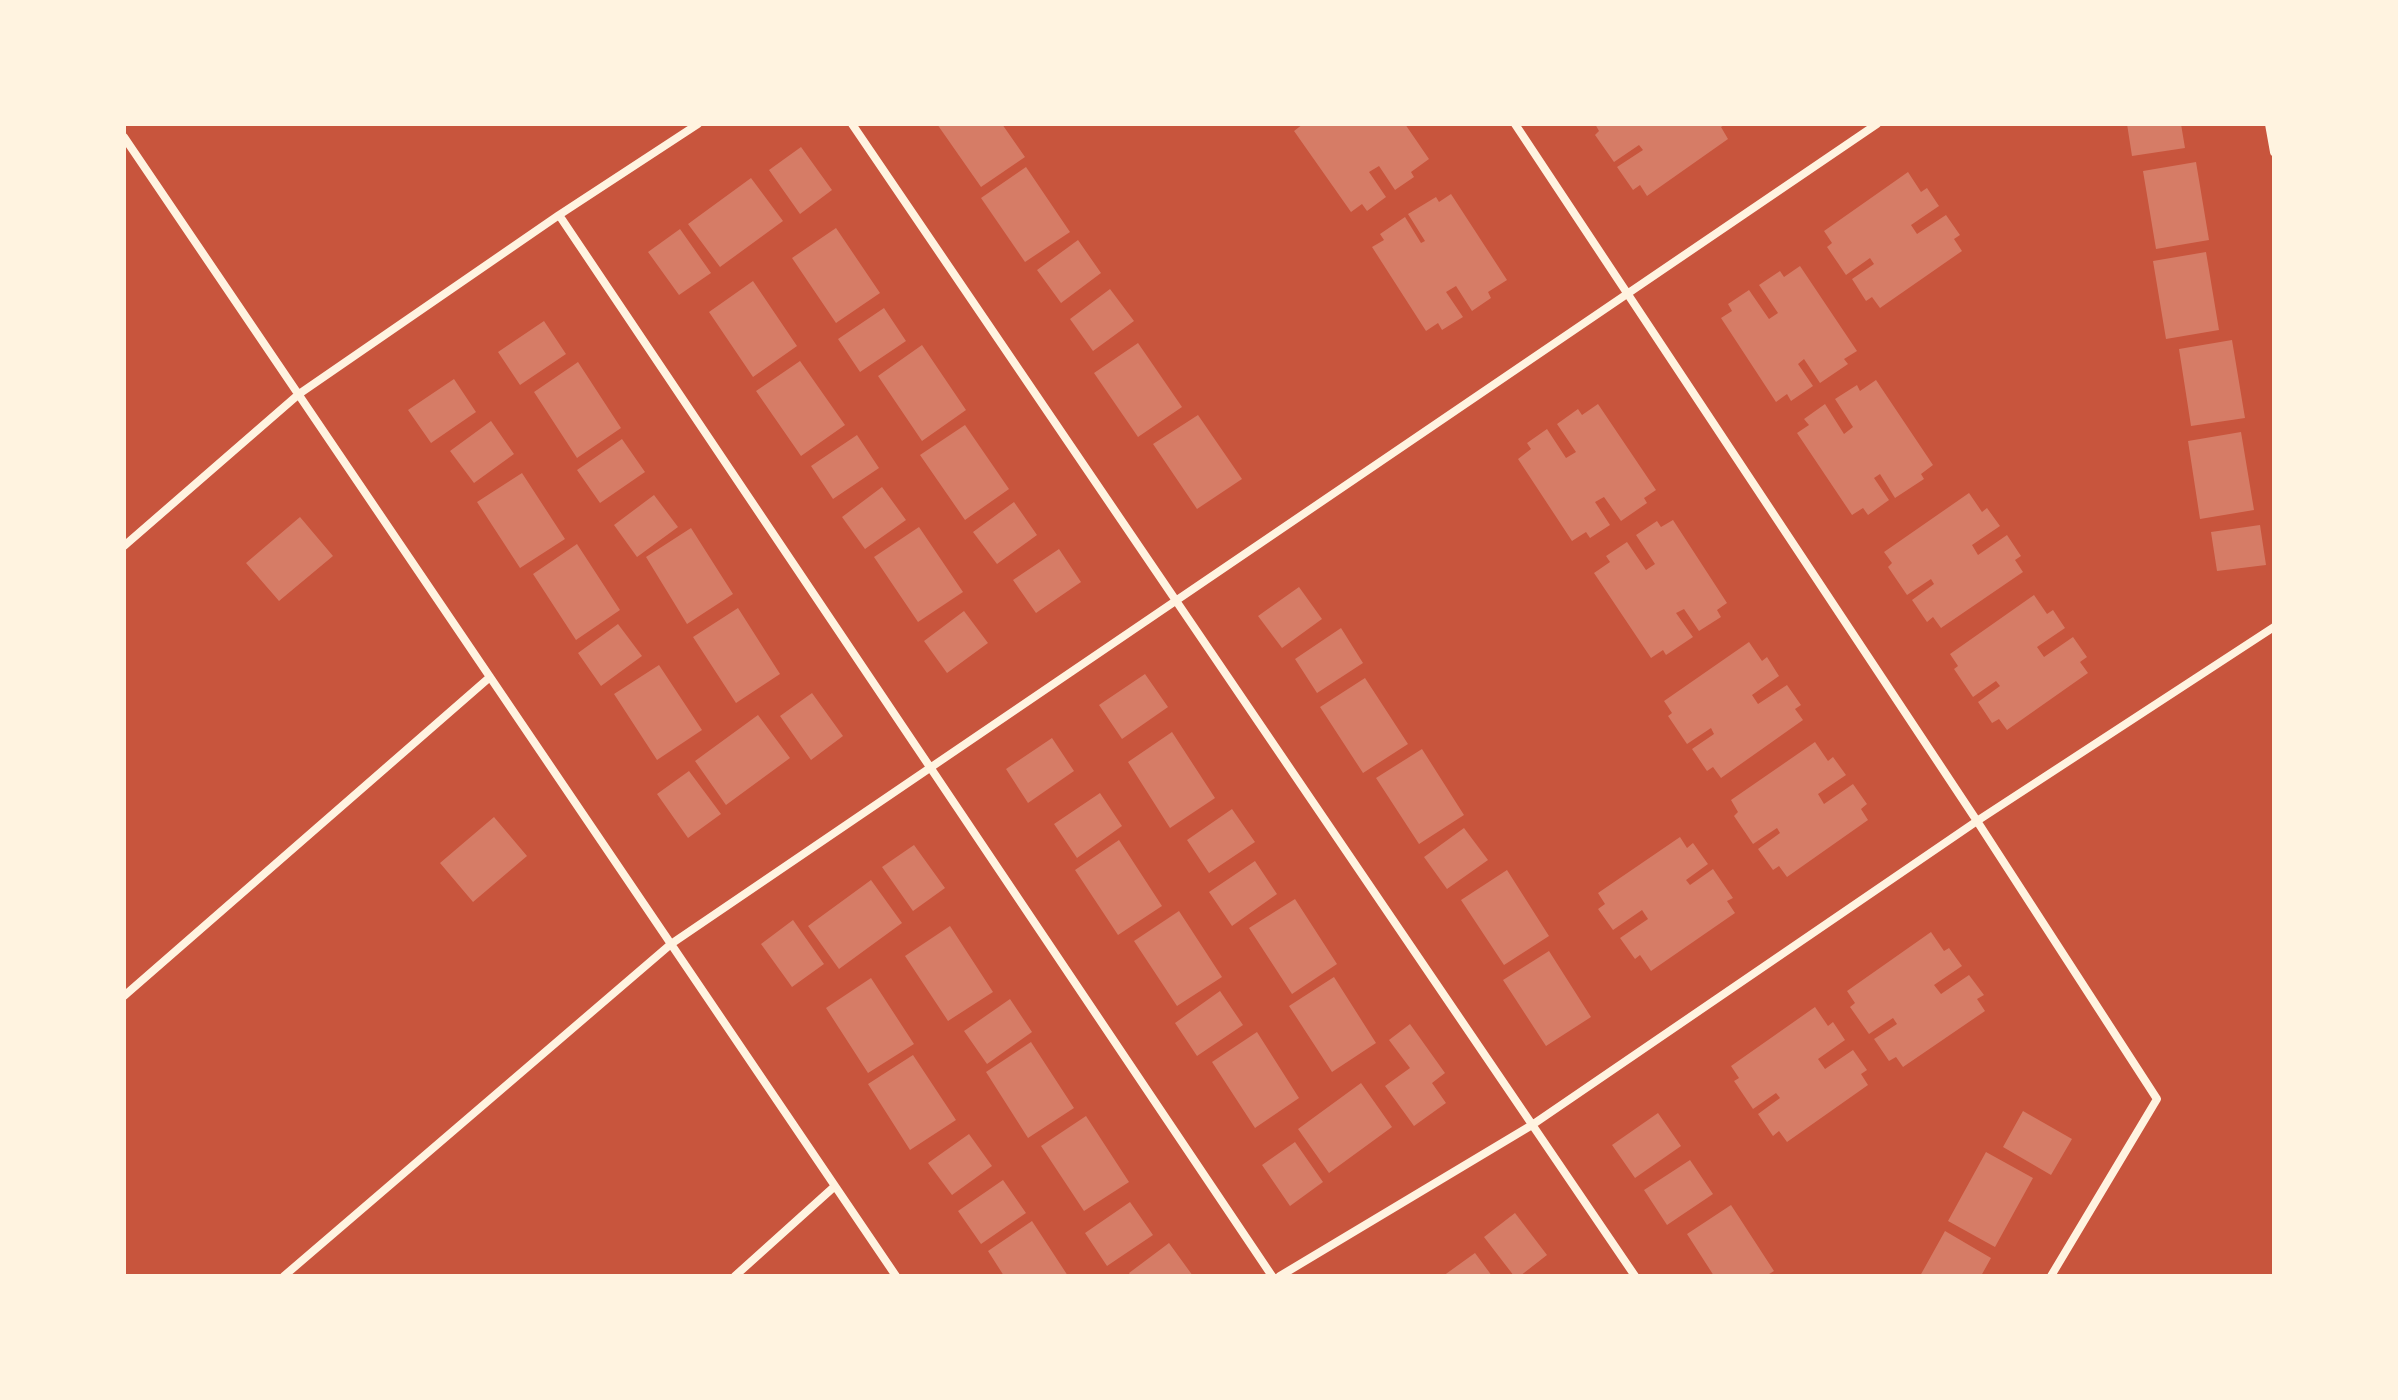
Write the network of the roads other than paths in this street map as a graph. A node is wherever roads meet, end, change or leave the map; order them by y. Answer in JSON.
{"nodes":[{"id":1,"x":698,"y":124,"type":"edge"},
{"id":2,"x":852,"y":124,"type":"edge"},
{"id":3,"x":1515,"y":124,"type":"edge"},
{"id":4,"x":1877,"y":124,"type":"edge"},
{"id":5,"x":2269,"y":124,"type":"edge"},
{"id":6,"x":124,"y":137,"type":"edge"},
{"id":7,"x":2274,"y":152,"type":"edge"},
{"id":8,"x":559,"y":215,"type":"junction"},
{"id":9,"x":1628,"y":294,"type":"junction"},
{"id":10,"x":299,"y":394,"type":"junction"},
{"id":11,"x":124,"y":546,"type":"edge"},
{"id":12,"x":1177,"y":601,"type":"junction"},
{"id":13,"x":2274,"y":627,"type":"edge"},
{"id":14,"x":490,"y":677,"type":"junction"},
{"id":15,"x":930,"y":768,"type":"junction"},
{"id":16,"x":1977,"y":821,"type":"junction"},
{"id":17,"x":671,"y":944,"type":"junction"},
{"id":18,"x":124,"y":996,"type":"edge"},
{"id":19,"x":1532,"y":1125,"type":"junction"},
{"id":20,"x":835,"y":1186,"type":"junction"},
{"id":21,"x":284,"y":1276,"type":"edge"},
{"id":22,"x":735,"y":1276,"type":"edge"},
{"id":23,"x":896,"y":1276,"type":"edge"},
{"id":24,"x":1272,"y":1276,"type":"edge"},
{"id":25,"x":1280,"y":1276,"type":"edge"},
{"id":26,"x":1635,"y":1276,"type":"edge"},
{"id":27,"x":2051,"y":1276,"type":"edge"}],
"edges":[{"from":1,"to":8,"type":"street"},
{"from":2,"to":12,"type":"street"},
{"from":3,"to":9,"type":"street"},
{"from":4,"to":9,"type":"street"},
{"from":5,"to":7,"type":"street"},
{"from":6,"to":10,"type":"street"},
{"from":8,"to":10,"type":"street"},
{"from":8,"to":15,"type":"street"},
{"from":9,"to":12,"type":"street"},
{"from":9,"to":16,"type":"street"},
{"from":10,"to":11,"type":"street"},
{"from":10,"to":14,"type":"street"},
{"from":12,"to":15,"type":"street"},
{"from":12,"to":19,"type":"street"},
{"from":13,"to":16,"type":"street"},
{"from":14,"to":17,"type":"street"},
{"from":14,"to":18,"type":"street"},
{"from":15,"to":17,"type":"street"},
{"from":15,"to":24,"type":"street"},
{"from":16,"to":19,"type":"street"},
{"from":16,"to":27,"type":"street"},
{"from":17,"to":20,"type":"street"},
{"from":17,"to":21,"type":"street"},
{"from":19,"to":25,"type":"street"},
{"from":19,"to":26,"type":"street"},
{"from":20,"to":22,"type":"street"},
{"from":20,"to":23,"type":"street"}]}
